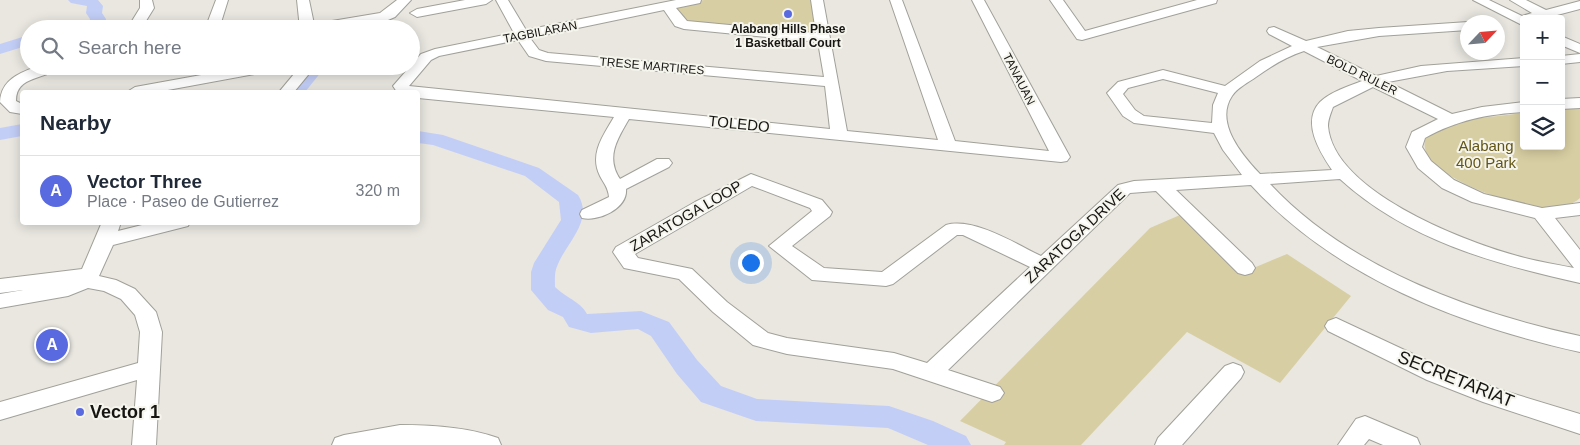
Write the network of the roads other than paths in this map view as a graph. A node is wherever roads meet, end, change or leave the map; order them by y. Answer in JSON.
{"nodes":[{"id":1,"x":146,"y":0,"type":"edge"},
{"id":2,"x":222,"y":0,"type":"edge"},
{"id":3,"x":303,"y":0,"type":"edge"},
{"id":4,"x":405,"y":0,"type":"edge"},
{"id":5,"x":486,"y":0,"type":"edge"},
{"id":6,"x":502,"y":0,"type":"edge"},
{"id":7,"x":695,"y":0,"type":"edge"},
{"id":8,"x":817,"y":0,"type":"edge"},
{"id":9,"x":896,"y":0,"type":"edge"},
{"id":10,"x":978,"y":0,"type":"edge"},
{"id":11,"x":1056,"y":0,"type":"edge"},
{"id":12,"x":1210,"y":0,"type":"edge"},
{"id":13,"x":1479,"y":0,"type":"edge"},
{"id":14,"x":1516,"y":0,"type":"edge"},
{"id":15,"x":668,"y":6,"type":"junction"},
{"id":16,"x":1580,"y":6,"type":"edge"},
{"id":17,"x":417,"y":13,"type":"dead end"},
{"id":18,"x":1544,"y":14,"type":"junction"},
{"id":19,"x":1540,"y":15,"type":"edge"},
{"id":20,"x":1520,"y":19,"type":"edge"},
{"id":21,"x":140,"y":20,"type":"edge"},
{"id":22,"x":215,"y":20,"type":"edge"},
{"id":23,"x":306,"y":20,"type":"edge"},
{"id":24,"x":369,"y":20,"type":"edge"},
{"id":25,"x":1520,"y":20,"type":"edge"},
{"id":26,"x":1505,"y":22,"type":"edge"},
{"id":27,"x":1460,"y":27,"type":"edge"},
{"id":28,"x":1274,"y":31,"type":"dead end"},
{"id":29,"x":524,"y":35,"type":"junction"},
{"id":30,"x":1082,"y":36,"type":"joint"},
{"id":31,"x":824,"y":38,"type":"junction"},
{"id":32,"x":1565,"y":42,"type":"edge"},
{"id":33,"x":1304,"y":46,"type":"junction"},
{"id":34,"x":1580,"y":49,"type":"edge"},
{"id":35,"x":1580,"y":58,"type":"edge"},
{"id":36,"x":1565,"y":60,"type":"edge"},
{"id":37,"x":1520,"y":62,"type":"edge"},
{"id":38,"x":420,"y":66,"type":"edge"},
{"id":39,"x":30,"y":75,"type":"edge"},
{"id":40,"x":227,"y":75,"type":"edge"},
{"id":41,"x":301,"y":75,"type":"edge"},
{"id":42,"x":412,"y":75,"type":"edge"},
{"id":43,"x":1373,"y":80,"type":"junction"},
{"id":44,"x":832,"y":82,"type":"junction"},
{"id":45,"x":146,"y":90,"type":"edge"},
{"id":46,"x":288,"y":90,"type":"edge"},
{"id":47,"x":408,"y":90,"type":"edge"},
{"id":48,"x":1228,"y":91,"type":"junction"},
{"id":49,"x":420,"y":93,"type":"edge"},
{"id":50,"x":1580,"y":102,"type":"edge"},
{"id":51,"x":1565,"y":104,"type":"edge"},
{"id":52,"x":1520,"y":107,"type":"edge"},
{"id":53,"x":20,"y":109,"type":"edge"},
{"id":54,"x":624,"y":113,"type":"junction"},
{"id":55,"x":1450,"y":119,"type":"junction"},
{"id":56,"x":1221,"y":129,"type":"junction"},
{"id":57,"x":839,"y":134,"type":"junction"},
{"id":58,"x":948,"y":145,"type":"junction"},
{"id":59,"x":1061,"y":157,"type":"joint"},
{"id":60,"x":663,"y":162,"type":"dead end"},
{"id":61,"x":1344,"y":174,"type":"junction"},
{"id":62,"x":1255,"y":181,"type":"junction"},
{"id":63,"x":1161,"y":186,"type":"junction"},
{"id":64,"x":617,"y":188,"type":"junction"},
{"id":65,"x":1580,"y":209,"type":"edge"},
{"id":66,"x":589,"y":214,"type":"dead end"},
{"id":67,"x":1542,"y":214,"type":"junction"},
{"id":68,"x":157,"y":225,"type":"edge"},
{"id":69,"x":109,"y":231,"type":"edge"},
{"id":70,"x":1580,"y":263,"type":"edge"},
{"id":71,"x":1043,"y":265,"type":"junction"},
{"id":72,"x":1245,"y":268,"type":"dead end"},
{"id":73,"x":1580,"y":276,"type":"edge"},
{"id":74,"x":86,"y":281,"type":"junction"},
{"id":75,"x":0,"y":286,"type":"edge"},
{"id":76,"x":0,"y":301,"type":"edge"},
{"id":77,"x":1336,"y":326,"type":"dead end"},
{"id":78,"x":1580,"y":344,"type":"edge"},
{"id":79,"x":149,"y":368,"type":"junction"},
{"id":80,"x":931,"y":372,"type":"junction"},
{"id":81,"x":1233,"y":372,"type":"dead end"},
{"id":82,"x":992,"y":393,"type":"dead end"},
{"id":83,"x":0,"y":411,"type":"edge"},
{"id":84,"x":1580,"y":424,"type":"edge"},
{"id":85,"x":144,"y":445,"type":"edge"},
{"id":86,"x":344,"y":445,"type":"edge"},
{"id":87,"x":488,"y":445,"type":"edge"},
{"id":88,"x":1166,"y":445,"type":"edge"},
{"id":89,"x":1350,"y":445,"type":"edge"},
{"id":90,"x":1408,"y":445,"type":"edge"}],
"edges":[{"from":1,"to":21,"type":"street"},
{"from":2,"to":22,"type":"street"},
{"from":3,"to":23,"type":"street"},
{"from":4,"to":24,"type":"street"},
{"from":5,"to":17,"type":"street"},
{"from":6,"to":29,"type":"street","name":"TRESE MARTIRES"},
{"from":7,"to":15,"type":"street","name":"TAGBILARAN"},
{"from":8,"to":31,"type":"street"},
{"from":9,"to":58,"type":"street"},
{"from":10,"to":59,"type":"street","name":"TANAUAN"},
{"from":11,"to":30,"type":"street"},
{"from":12,"to":30,"type":"street"},
{"from":13,"to":20,"type":"street"},
{"from":14,"to":18,"type":"street"},
{"from":15,"to":29,"type":"street","name":"TAGBILARAN"},
{"from":15,"to":31,"type":"street"},
{"from":16,"to":18,"type":"street"},
{"from":18,"to":19,"type":"street"},
{"from":25,"to":26,"type":"street"},
{"from":27,"to":33,"type":"street"},
{"from":28,"to":33,"type":"street","name":"BOLD RULER"},
{"from":29,"to":38,"type":"street","name":"TAGBILARAN"},
{"from":29,"to":44,"type":"street","name":"TRESE MARTIRES"},
{"from":31,"to":44,"type":"street"},
{"from":32,"to":34,"type":"street"},
{"from":33,"to":43,"type":"street","name":"BOLD RULER"},
{"from":33,"to":48,"type":"street"},
{"from":35,"to":36,"type":"street"},
{"from":37,"to":43,"type":"street"},
{"from":39,"to":53,"type":"street"},
{"from":40,"to":45,"type":"street"},
{"from":41,"to":46,"type":"street"},
{"from":42,"to":47,"type":"street","name":"TAGBILARAN"},
{"from":43,"to":55,"type":"street","name":"BOLD RULER"},
{"from":43,"to":61,"type":"street"},
{"from":44,"to":57,"type":"street"},
{"from":48,"to":56,"type":"street"},
{"from":48,"to":56,"type":"street"},
{"from":49,"to":54,"type":"street","name":"TOLEDO"},
{"from":50,"to":51,"type":"street"},
{"from":52,"to":55,"type":"street"},
{"from":54,"to":57,"type":"street","name":"TOLEDO"},
{"from":54,"to":64,"type":"street"},
{"from":55,"to":67,"type":"street"},
{"from":56,"to":62,"type":"street"},
{"from":57,"to":58,"type":"street","name":"TOLEDO"},
{"from":58,"to":59,"type":"street","name":"TOLEDO"},
{"from":60,"to":64,"type":"street"},
{"from":61,"to":62,"type":"street","name":"ZARATOGA DRIVE"},
{"from":61,"to":73,"type":"street"},
{"from":62,"to":63,"type":"street","name":"ZARATOGA DRIVE"},
{"from":62,"to":78,"type":"street"},
{"from":63,"to":71,"type":"street","name":"ZARATOGA DRIVE"},
{"from":63,"to":72,"type":"street"},
{"from":64,"to":66,"type":"street"},
{"from":65,"to":67,"type":"street"},
{"from":67,"to":70,"type":"street"},
{"from":68,"to":69,"type":"street"},
{"from":69,"to":74,"type":"street"},
{"from":71,"to":80,"type":"street","name":"ZARATOGA DRIVE"},
{"from":71,"to":80,"type":"street","name":"ZARATOGA LOOP"},
{"from":74,"to":75,"type":"street"},
{"from":74,"to":76,"type":"street"},
{"from":74,"to":79,"type":"street"},
{"from":77,"to":84,"type":"street","name":"SECRETARIAT"},
{"from":79,"to":83,"type":"street"},
{"from":79,"to":85,"type":"street"},
{"from":80,"to":82,"type":"street","name":"ZARATOGA LOOP"},
{"from":81,"to":88,"type":"street"},
{"from":86,"to":87,"type":"street"},
{"from":89,"to":90,"type":"street"}]}
